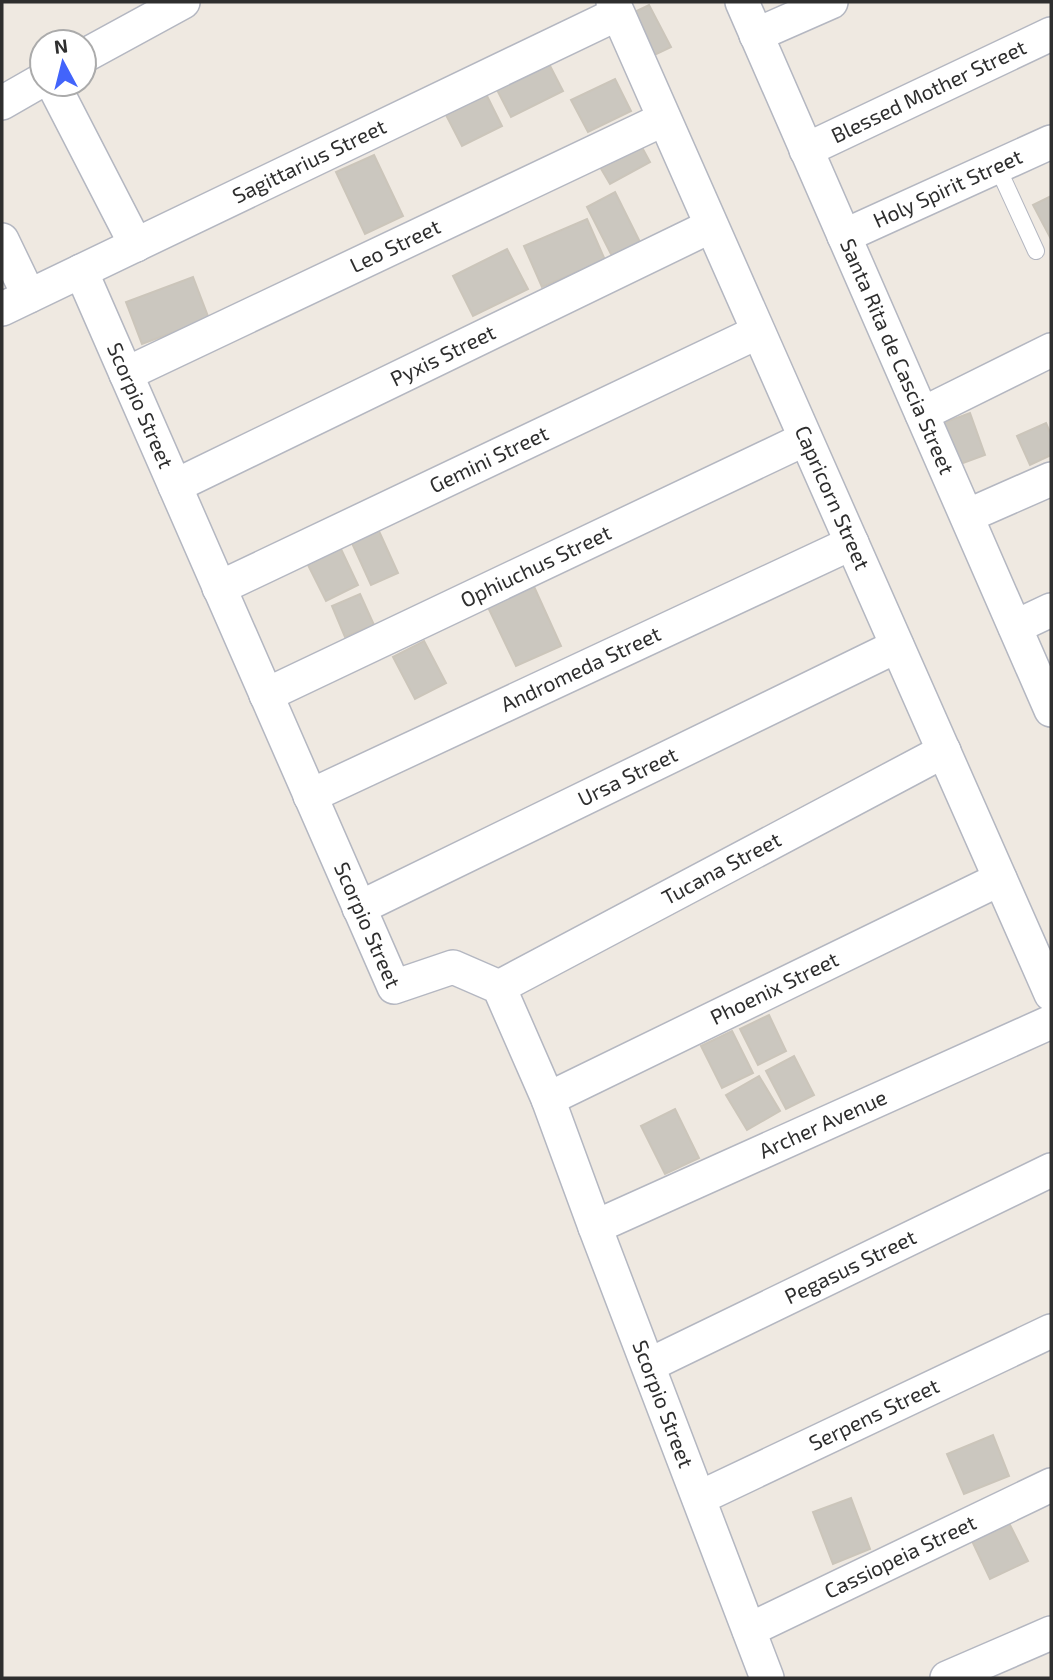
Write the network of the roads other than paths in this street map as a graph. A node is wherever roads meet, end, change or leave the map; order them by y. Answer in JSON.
{"nodes":[{"id":1,"x":183,"y":2,"type":"edge"},
{"id":2,"x":742,"y":2,"type":"edge"},
{"id":3,"x":831,"y":2,"type":"edge"},
{"id":4,"x":615,"y":8,"type":"edge"},
{"id":5,"x":756,"y":34,"type":"junction"},
{"id":6,"x":1051,"y":34,"type":"edge"},
{"id":7,"x":98,"y":48,"type":"edge"},
{"id":8,"x":28,"y":88,"type":"edge"},
{"id":9,"x":61,"y":98,"type":"edge"},
{"id":10,"x":2,"y":103,"type":"edge"},
{"id":11,"x":664,"y":119,"type":"junction"},
{"id":12,"x":1051,"y":142,"type":"edge"},
{"id":13,"x":806,"y":150,"type":"junction"},
{"id":14,"x":997,"y":166,"type":"junction"},
{"id":15,"x":711,"y":226,"type":"junction"},
{"id":16,"x":844,"y":236,"type":"junction"},
{"id":17,"x":2,"y":240,"type":"edge"},
{"id":18,"x":136,"y":245,"type":"junction"},
{"id":19,"x":1036,"y":251,"type":"dead end"},
{"id":20,"x":81,"y":271,"type":"junction"},
{"id":21,"x":15,"y":303,"type":"edge"},
{"id":22,"x":758,"y":331,"type":"junction"},
{"id":23,"x":1051,"y":350,"type":"edge"},
{"id":24,"x":126,"y":374,"type":"junction"},
{"id":25,"x":922,"y":414,"type":"junction"},
{"id":26,"x":805,"y":439,"type":"junction"},
{"id":27,"x":1051,"y":479,"type":"edge"},
{"id":28,"x":175,"y":486,"type":"junction"},
{"id":29,"x":967,"y":516,"type":"junction"},
{"id":30,"x":852,"y":544,"type":"junction"},
{"id":31,"x":219,"y":588,"type":"junction"},
{"id":32,"x":1051,"y":610,"type":"edge"},
{"id":33,"x":1015,"y":627,"type":"junction"},
{"id":34,"x":897,"y":646,"type":"junction"},
{"id":35,"x":266,"y":695,"type":"junction"},
{"id":36,"x":1051,"y":710,"type":"edge"},
{"id":37,"x":944,"y":751,"type":"junction"},
{"id":38,"x":310,"y":796,"type":"junction"},
{"id":39,"x":1000,"y":879,"type":"junction"},
{"id":40,"x":359,"y":908,"type":"junction"},
{"id":41,"x":499,"y":987,"type":"junction"},
{"id":42,"x":1051,"y":994,"type":"edge"},
{"id":43,"x":1051,"y":1021,"type":"edge"},
{"id":44,"x":548,"y":1099,"type":"junction"},
{"id":45,"x":1051,"y":1170,"type":"edge"},
{"id":46,"x":595,"y":1227,"type":"junction"},
{"id":47,"x":1051,"y":1331,"type":"edge"},
{"id":48,"x":649,"y":1365,"type":"junction"},
{"id":49,"x":1051,"y":1485,"type":"edge"},
{"id":50,"x":699,"y":1498,"type":"junction"},
{"id":51,"x":749,"y":1630,"type":"junction"},
{"id":52,"x":1051,"y":1633,"type":"edge"},
{"id":53,"x":767,"y":1678,"type":"edge"},
{"id":54,"x":947,"y":1678,"type":"edge"}],
"edges":[{"from":1,"to":7,"type":"street"},
{"from":2,"to":5,"type":"street","name":"Santa Rita de Cascia Street"},
{"from":3,"to":5,"type":"street"},
{"from":4,"to":11,"type":"street","name":"Capricorn Street"},
{"from":4,"to":18,"type":"street","name":"Sagittarius Street"},
{"from":5,"to":13,"type":"street","name":"Santa Rita de Cascia Street"},
{"from":6,"to":13,"type":"street","name":"Blessed Mother Street"},
{"from":8,"to":10,"type":"street"},
{"from":9,"to":18,"type":"street"},
{"from":11,"to":15,"type":"street","name":"Capricorn Street"},
{"from":11,"to":24,"type":"street","name":"Leo Street"},
{"from":12,"to":14,"type":"street","name":"Holy Spirit Street"},
{"from":13,"to":16,"type":"street","name":"Santa Rita de Cascia Street"},
{"from":14,"to":16,"type":"street","name":"Holy Spirit Street"},
{"from":14,"to":19,"type":"lane"},
{"from":15,"to":22,"type":"street","name":"Capricorn Street"},
{"from":15,"to":28,"type":"street","name":"Pyxis Street"},
{"from":16,"to":25,"type":"street","name":"Santa Rita de Cascia Street"},
{"from":17,"to":21,"type":"street"},
{"from":18,"to":20,"type":"street","name":"Sagittarius Street"},
{"from":20,"to":21,"type":"street","name":"Sagittarius Street"},
{"from":20,"to":24,"type":"street","name":"Scorpio Street"},
{"from":22,"to":26,"type":"street","name":"Capricorn Street"},
{"from":22,"to":31,"type":"street","name":"Gemini Street"},
{"from":23,"to":25,"type":"street"},
{"from":24,"to":28,"type":"street","name":"Scorpio Street"},
{"from":25,"to":29,"type":"street","name":"Santa Rita de Cascia Street"},
{"from":26,"to":30,"type":"street","name":"Capricorn Street"},
{"from":26,"to":35,"type":"street","name":"Ophiuchus Street"},
{"from":27,"to":29,"type":"street"},
{"from":28,"to":31,"type":"street","name":"Scorpio Street"},
{"from":29,"to":33,"type":"street","name":"Santa Rita de Cascia Street"},
{"from":30,"to":34,"type":"street","name":"Capricorn Street"},
{"from":30,"to":38,"type":"street","name":"Andromeda Street"},
{"from":31,"to":35,"type":"street","name":"Scorpio Street"},
{"from":32,"to":33,"type":"street"},
{"from":33,"to":36,"type":"street","name":"Santa Rita de Cascia Street"},
{"from":34,"to":37,"type":"street","name":"Capricorn Street"},
{"from":34,"to":40,"type":"street","name":"Ursa Street"},
{"from":35,"to":38,"type":"street","name":"Scorpio Street"},
{"from":37,"to":39,"type":"street","name":"Capricorn Street"},
{"from":37,"to":41,"type":"street","name":"Tucana Street"},
{"from":38,"to":40,"type":"street","name":"Scorpio Street"},
{"from":39,"to":42,"type":"street","name":"Capricorn Street"},
{"from":39,"to":44,"type":"street","name":"Phoenix Street"},
{"from":40,"to":41,"type":"street","name":"Scorpio Street"},
{"from":41,"to":44,"type":"street","name":"Scorpio Street"},
{"from":43,"to":46,"type":"street","name":"Archer Avenue"},
{"from":44,"to":46,"type":"street","name":"Scorpio Street"},
{"from":45,"to":48,"type":"street","name":"Pegasus Street"},
{"from":46,"to":48,"type":"street","name":"Scorpio Street"},
{"from":47,"to":50,"type":"street","name":"Serpens Street"},
{"from":48,"to":50,"type":"street","name":"Scorpio Street"},
{"from":49,"to":51,"type":"street","name":"Cassiopeia Street"},
{"from":50,"to":51,"type":"street","name":"Scorpio Street"},
{"from":51,"to":53,"type":"street","name":"Scorpio Street"},
{"from":52,"to":54,"type":"street"}]}
